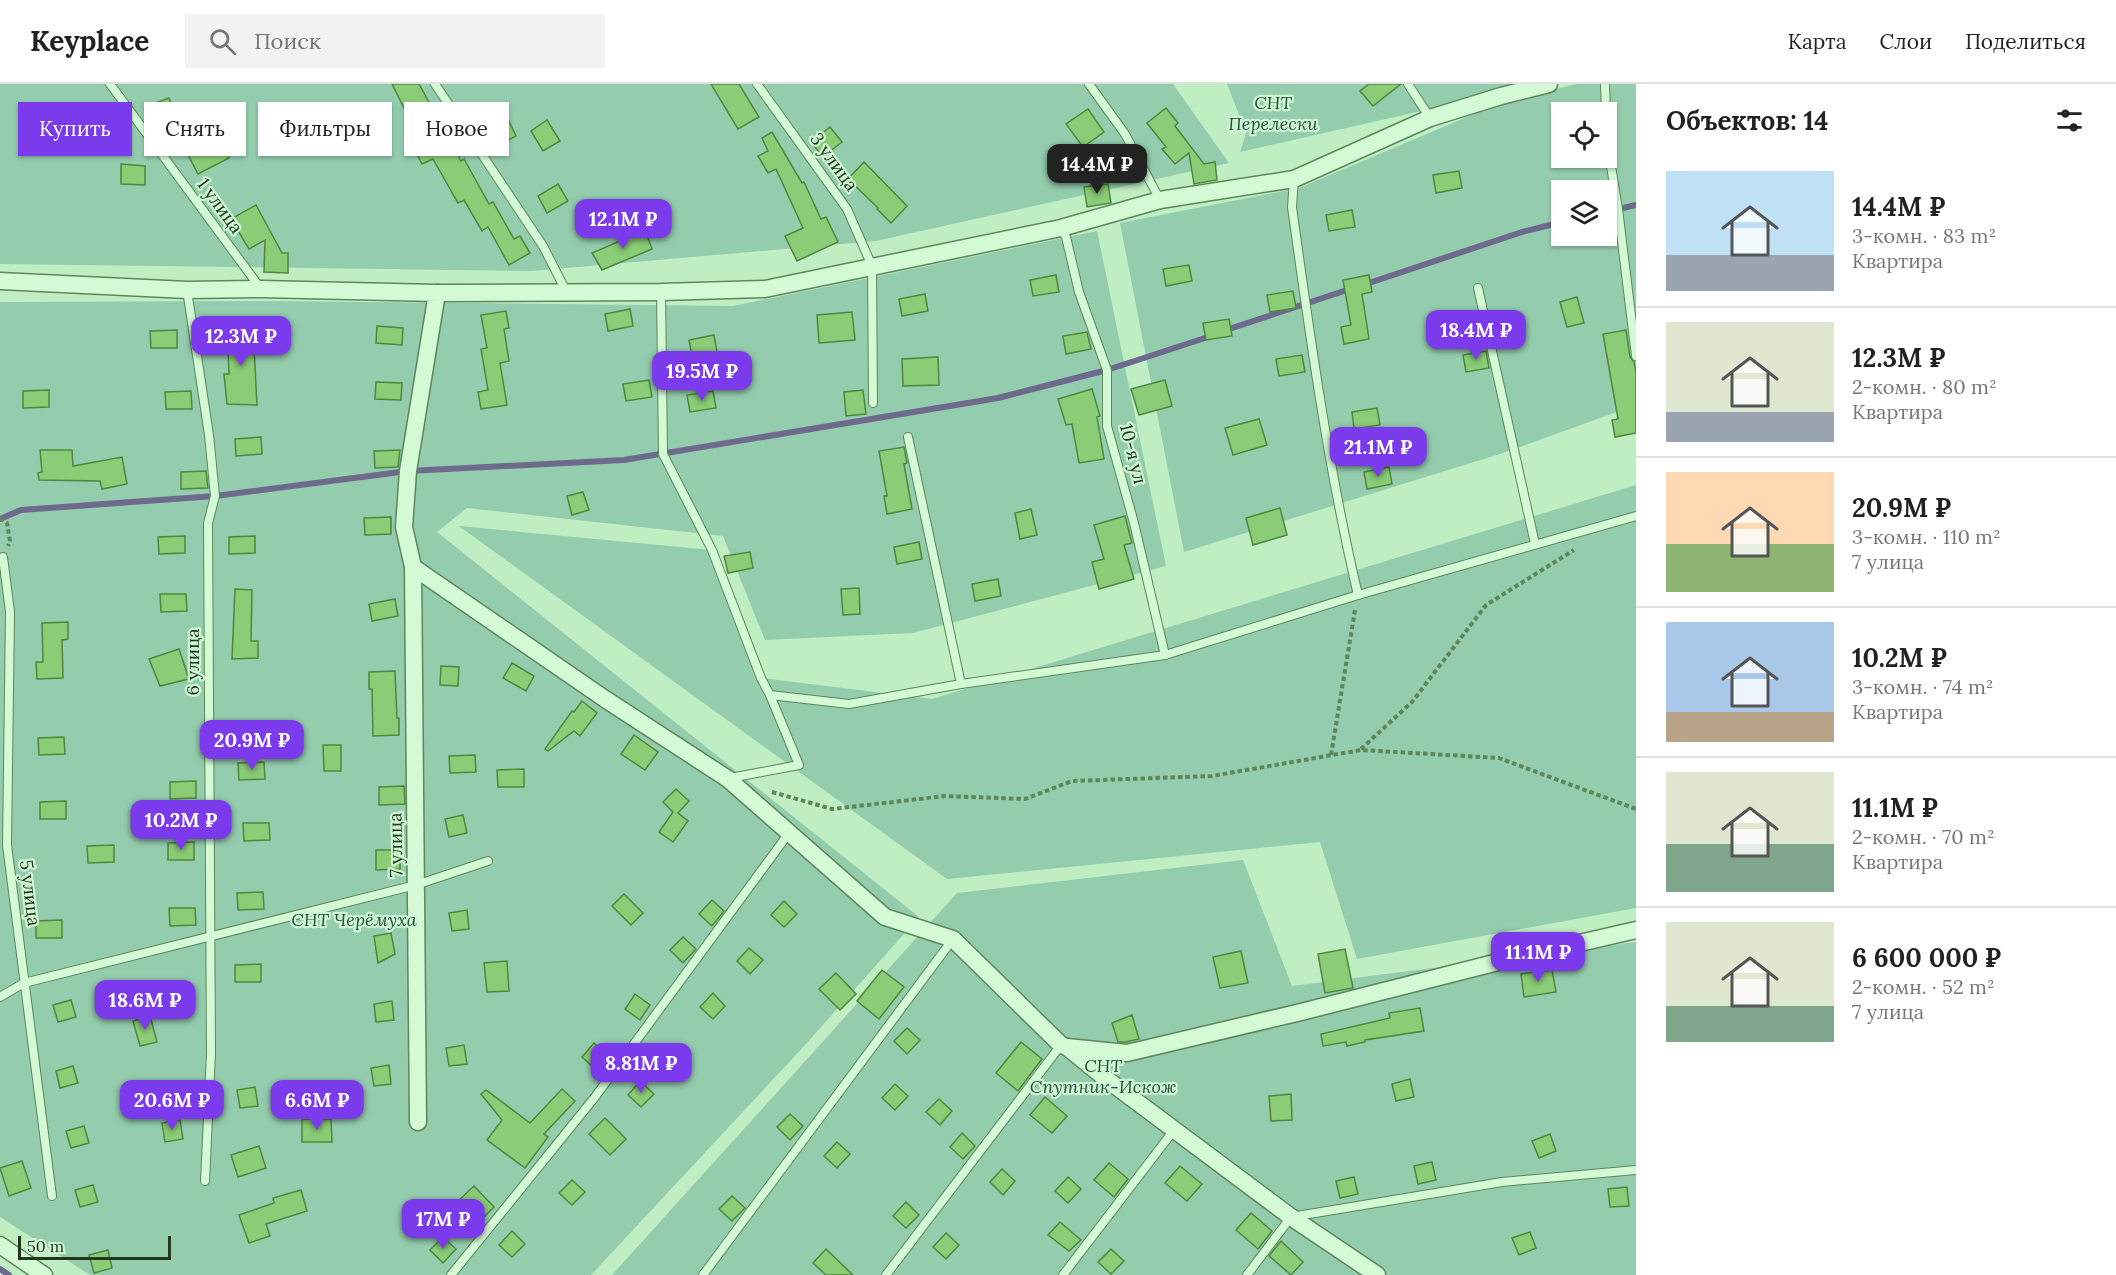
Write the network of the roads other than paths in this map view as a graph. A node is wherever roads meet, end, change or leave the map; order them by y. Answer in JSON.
{"nodes":[{"id":1,"x":110,"y":84,"type":"edge"},
{"id":2,"x":435,"y":84,"type":"edge"},
{"id":3,"x":757,"y":84,"type":"edge"},
{"id":4,"x":1089,"y":84,"type":"edge"},
{"id":5,"x":1408,"y":84,"type":"edge"},
{"id":6,"x":1549,"y":84,"type":"edge"},
{"id":7,"x":1605,"y":84,"type":"edge"},
{"id":8,"x":1606,"y":102,"type":"edge"},
{"id":9,"x":1430,"y":118,"type":"junction"},
{"id":10,"x":1611,"y":168,"type":"edge"},
{"id":11,"x":1294,"y":179,"type":"junction"},
{"id":12,"x":1160,"y":200,"type":"junction"},
{"id":13,"x":1061,"y":228,"type":"junction"},
{"id":14,"x":873,"y":266,"type":"junction"},
{"id":15,"x":0,"y":281,"type":"edge"},
{"id":16,"x":1478,"y":288,"type":"dead end"},
{"id":17,"x":261,"y":289,"type":"junction"},
{"id":18,"x":187,"y":290,"type":"junction"},
{"id":19,"x":566,"y":291,"type":"junction"},
{"id":20,"x":661,"y":292,"type":"junction"},
{"id":21,"x":437,"y":293,"type":"junction"},
{"id":22,"x":1636,"y":356,"type":"edge"},
{"id":23,"x":873,"y":404,"type":"dead end"},
{"id":24,"x":908,"y":437,"type":"dead end"},
{"id":25,"x":1636,"y":516,"type":"edge"},
{"id":26,"x":1535,"y":544,"type":"junction"},
{"id":27,"x":3,"y":557,"type":"road end"},
{"id":28,"x":413,"y":567,"type":"junction"},
{"id":29,"x":1358,"y":595,"type":"junction"},
{"id":30,"x":1165,"y":655,"type":"junction"},
{"id":31,"x":961,"y":684,"type":"junction"},
{"id":32,"x":770,"y":695,"type":"junction"},
{"id":33,"x":728,"y":779,"type":"junction"},
{"id":34,"x":789,"y":832,"type":"junction"},
{"id":35,"x":488,"y":861,"type":"dead end"},
{"id":36,"x":416,"y":885,"type":"junction"},
{"id":37,"x":1636,"y":930,"type":"edge"},
{"id":38,"x":211,"y":937,"type":"junction"},
{"id":39,"x":953,"y":939,"type":"junction"},
{"id":40,"x":24,"y":983,"type":"junction"},
{"id":41,"x":0,"y":997,"type":"edge"},
{"id":42,"x":1064,"y":1046,"type":"junction"},
{"id":43,"x":418,"y":1122,"type":"dead end"},
{"id":44,"x":1174,"y":1130,"type":"junction"},
{"id":45,"x":1636,"y":1170,"type":"edge"},
{"id":46,"x":205,"y":1181,"type":"dead end"},
{"id":47,"x":52,"y":1196,"type":"dead end"},
{"id":48,"x":1291,"y":1216,"type":"junction"},
{"id":49,"x":0,"y":1245,"type":"edge"},
{"id":50,"x":44,"y":1275,"type":"edge"},
{"id":51,"x":451,"y":1275,"type":"edge"},
{"id":52,"x":703,"y":1275,"type":"edge"},
{"id":53,"x":886,"y":1275,"type":"edge"},
{"id":54,"x":1063,"y":1275,"type":"edge"},
{"id":55,"x":1247,"y":1275,"type":"edge"},
{"id":56,"x":1377,"y":1275,"type":"edge"}],
"edges":[{"from":1,"to":17,"type":"lane","name":"1 улица"},
{"from":2,"to":19,"type":"lane"},
{"from":3,"to":14,"type":"lane","name":"3 улица"},
{"from":4,"to":12,"type":"lane"},
{"from":5,"to":9,"type":"lane"},
{"from":6,"to":9,"type":"street"},
{"from":7,"to":8,"type":"lane"},
{"from":9,"to":11,"type":"street"},
{"from":10,"to":22,"type":"lane"},
{"from":11,"to":12,"type":"street"},
{"from":11,"to":29,"type":"lane"},
{"from":12,"to":13,"type":"street"},
{"from":13,"to":14,"type":"street"},
{"from":13,"to":30,"type":"lane","name":"10-я ул"},
{"from":14,"to":20,"type":"street"},
{"from":14,"to":23,"type":"lane"},
{"from":15,"to":18,"type":"street"},
{"from":16,"to":26,"type":"lane"},
{"from":17,"to":18,"type":"street"},
{"from":17,"to":21,"type":"street"},
{"from":18,"to":38,"type":"lane","name":"6 улица"},
{"from":19,"to":20,"type":"street"},
{"from":19,"to":21,"type":"street"},
{"from":20,"to":32,"type":"lane"},
{"from":21,"to":28,"type":"street","name":"7 улица"},
{"from":24,"to":31,"type":"lane"},
{"from":25,"to":26,"type":"lane"},
{"from":26,"to":29,"type":"lane"},
{"from":27,"to":40,"type":"lane","name":"5 улица"},
{"from":28,"to":33,"type":"street"},
{"from":28,"to":36,"type":"street","name":"7 улица"},
{"from":29,"to":30,"type":"lane"},
{"from":30,"to":31,"type":"lane"},
{"from":31,"to":32,"type":"lane"},
{"from":32,"to":33,"type":"lane"},
{"from":33,"to":34,"type":"street"},
{"from":34,"to":39,"type":"street"},
{"from":34,"to":51,"type":"lane"},
{"from":35,"to":36,"type":"lane"},
{"from":36,"to":38,"type":"lane"},
{"from":36,"to":43,"type":"street","name":"7 улица"},
{"from":37,"to":42,"type":"street"},
{"from":38,"to":40,"type":"lane"},
{"from":38,"to":46,"type":"lane","name":"6 улица"},
{"from":39,"to":42,"type":"street"},
{"from":39,"to":52,"type":"lane"},
{"from":40,"to":41,"type":"lane"},
{"from":40,"to":47,"type":"lane","name":"5 улица"},
{"from":42,"to":44,"type":"street"},
{"from":42,"to":53,"type":"lane"},
{"from":44,"to":48,"type":"street"},
{"from":44,"to":54,"type":"lane"},
{"from":45,"to":48,"type":"lane"},
{"from":48,"to":55,"type":"lane"},
{"from":48,"to":56,"type":"street"},
{"from":49,"to":50,"type":"street"}]}
